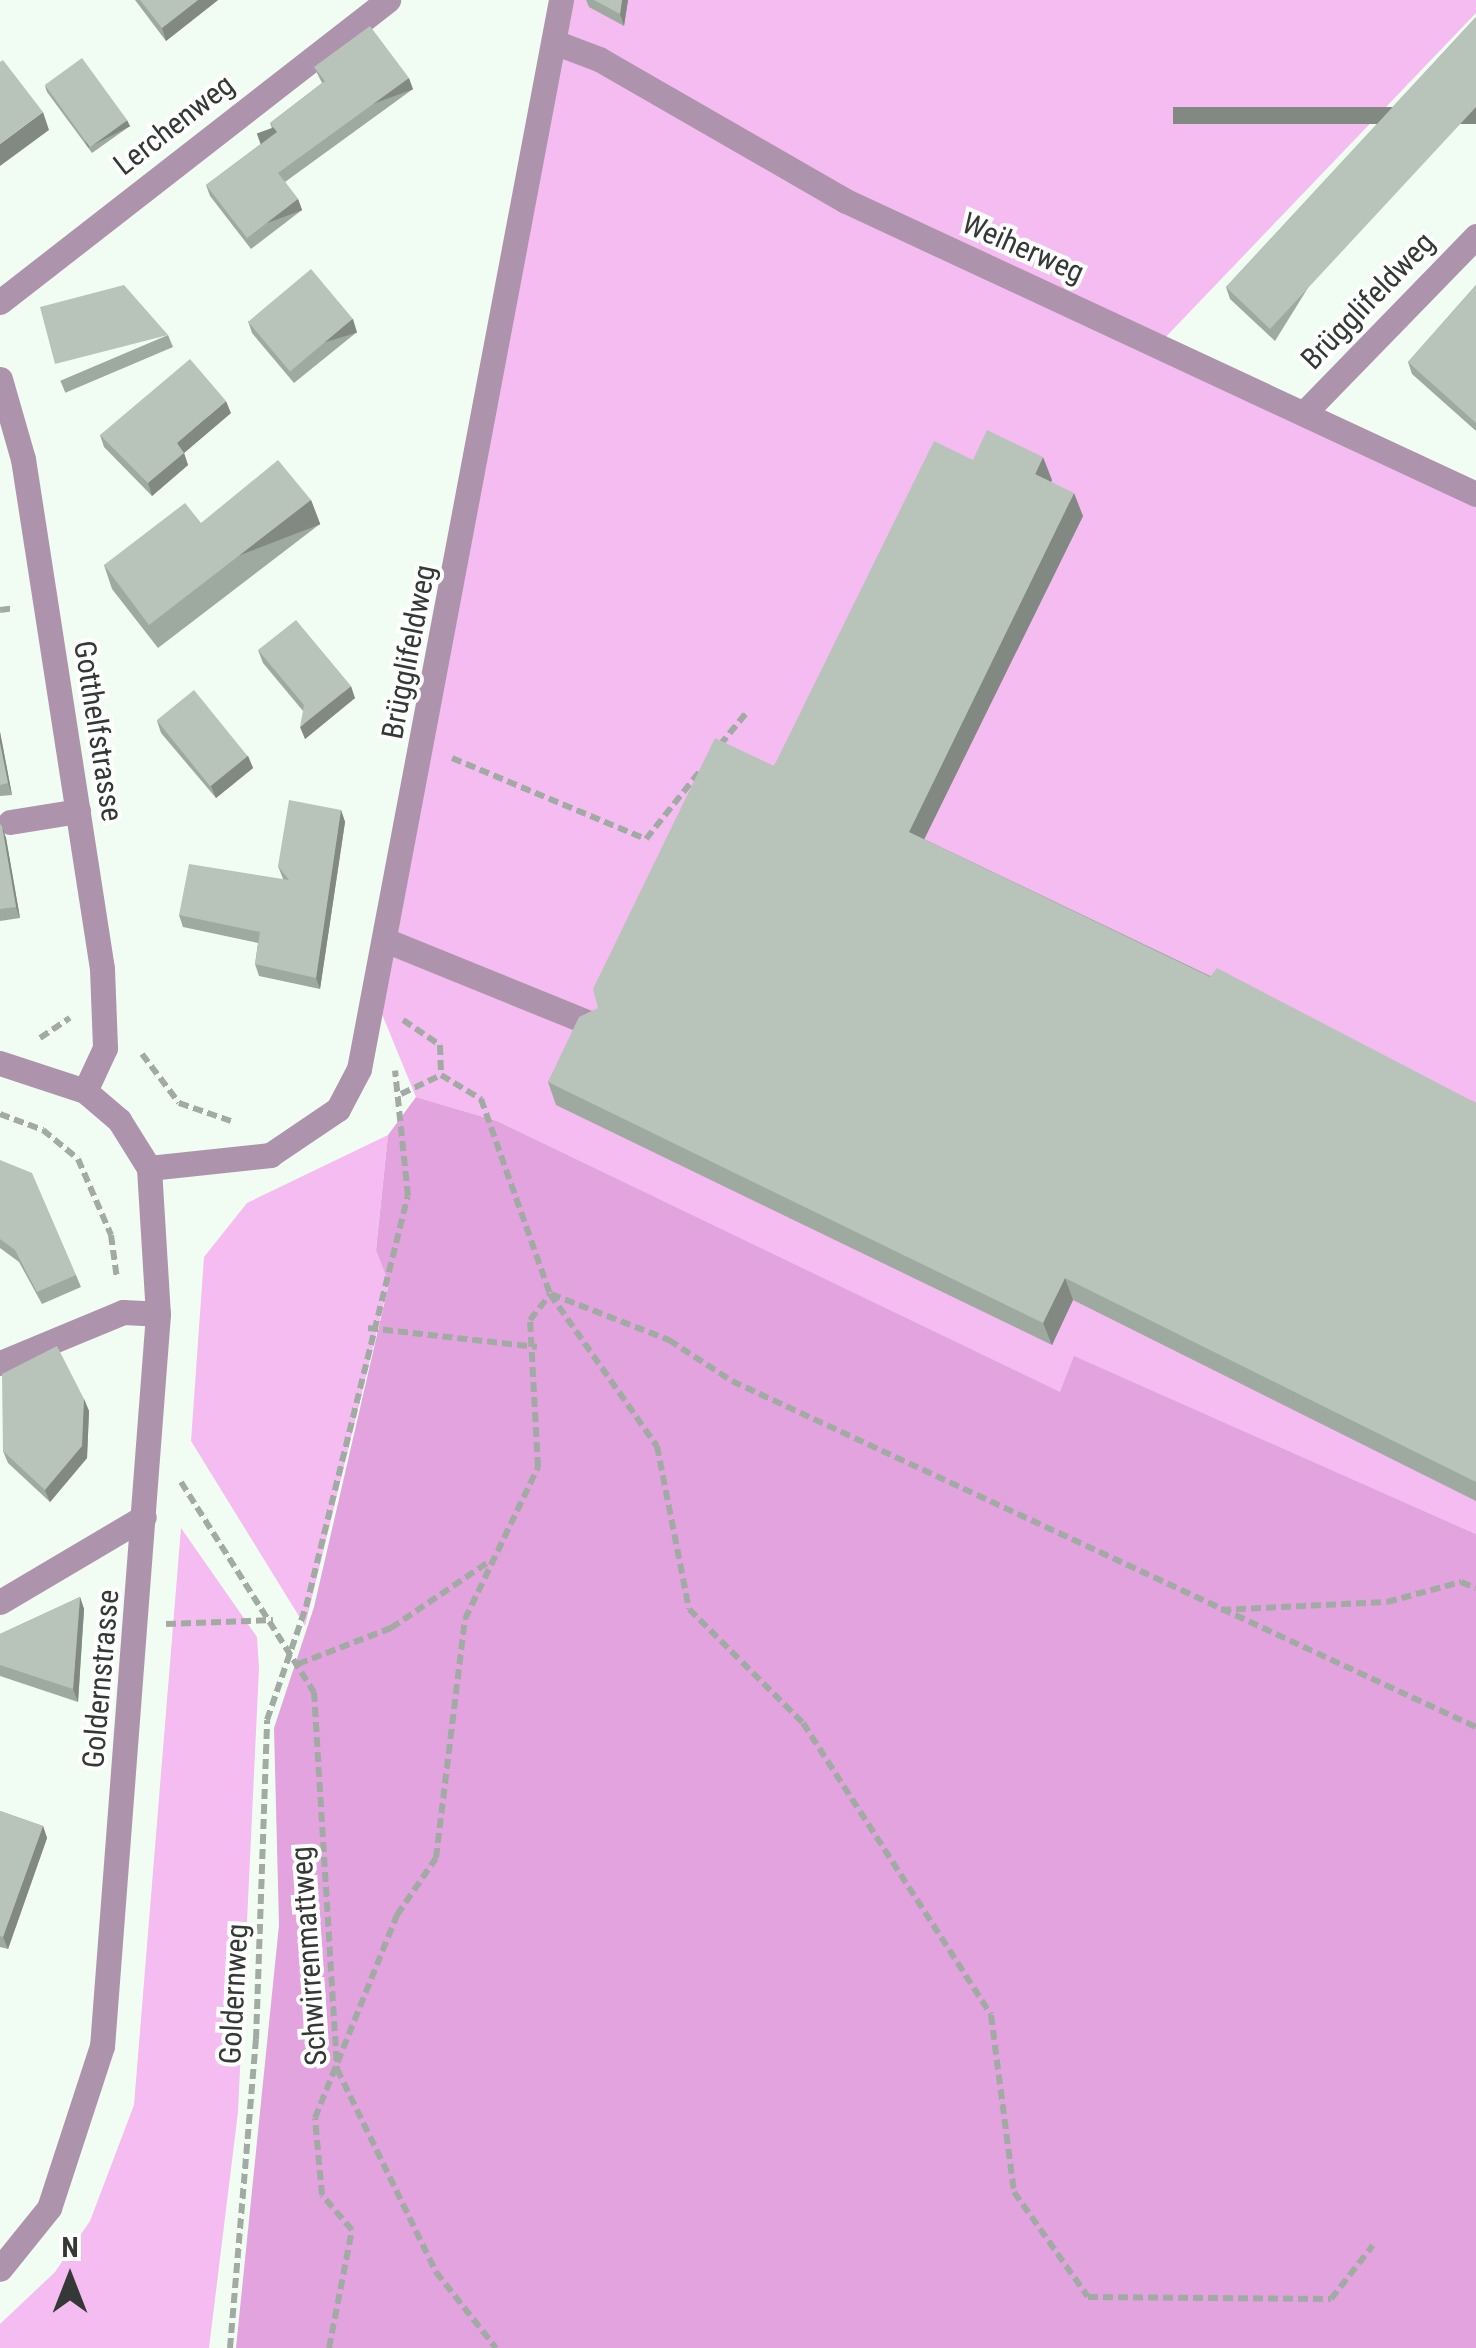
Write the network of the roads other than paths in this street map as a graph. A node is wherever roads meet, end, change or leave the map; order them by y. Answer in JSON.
{"nodes":[{"id":1,"x":388,"y":0,"type":"edge"},
{"id":2,"x":561,"y":0,"type":"edge"},
{"id":3,"x":554,"y":42,"type":"junction"},
{"id":4,"x":1476,"y":236,"type":"edge"},
{"id":5,"x":0,"y":302,"type":"edge"},
{"id":6,"x":0,"y":378,"type":"edge"},
{"id":7,"x":1306,"y":410,"type":"junction"},
{"id":8,"x":1476,"y":494,"type":"edge"},
{"id":9,"x":78,"y":811,"type":"junction"},
{"id":10,"x":10,"y":822,"type":"dead end"},
{"id":11,"x":390,"y":942,"type":"junction"},
{"id":12,"x":592,"y":1024,"type":"edge"},
{"id":13,"x":0,"y":1064,"type":"edge"},
{"id":14,"x":85,"y":1092,"type":"junction"},
{"id":15,"x":149,"y":1168,"type":"junction"},
{"id":16,"x":158,"y":1314,"type":"junction"},
{"id":17,"x":0,"y":1362,"type":"edge"},
{"id":18,"x":144,"y":1516,"type":"junction"},
{"id":19,"x":0,"y":1602,"type":"edge"},
{"id":20,"x":0,"y":2269,"type":"edge"}],
"edges":[{"from":1,"to":5,"type":"street","name":"Lerchenweg"},
{"from":2,"to":3,"type":"street","name":"Brügglifeldweg"},
{"from":3,"to":7,"type":"street","name":"Weiherweg"},
{"from":3,"to":11,"type":"street","name":"Brügglifeldweg"},
{"from":4,"to":7,"type":"street","name":"Brügglifeldweg"},
{"from":6,"to":9,"type":"street","name":"Gotthelfstrasse"},
{"from":7,"to":8,"type":"street","name":"Weiherweg"},
{"from":9,"to":10,"type":"street"},
{"from":9,"to":14,"type":"street","name":"Gotthelfstrasse"},
{"from":11,"to":12,"type":"street"},
{"from":11,"to":15,"type":"street","name":"Brügglifeldweg"},
{"from":13,"to":14,"type":"street"},
{"from":14,"to":15,"type":"street","name":"Goldernstrasse"},
{"from":15,"to":16,"type":"street","name":"Goldernstrasse"},
{"from":16,"to":17,"type":"street"},
{"from":16,"to":18,"type":"street","name":"Goldernstrasse"},
{"from":18,"to":19,"type":"street"},
{"from":18,"to":20,"type":"street","name":"Goldernstrasse"}]}
